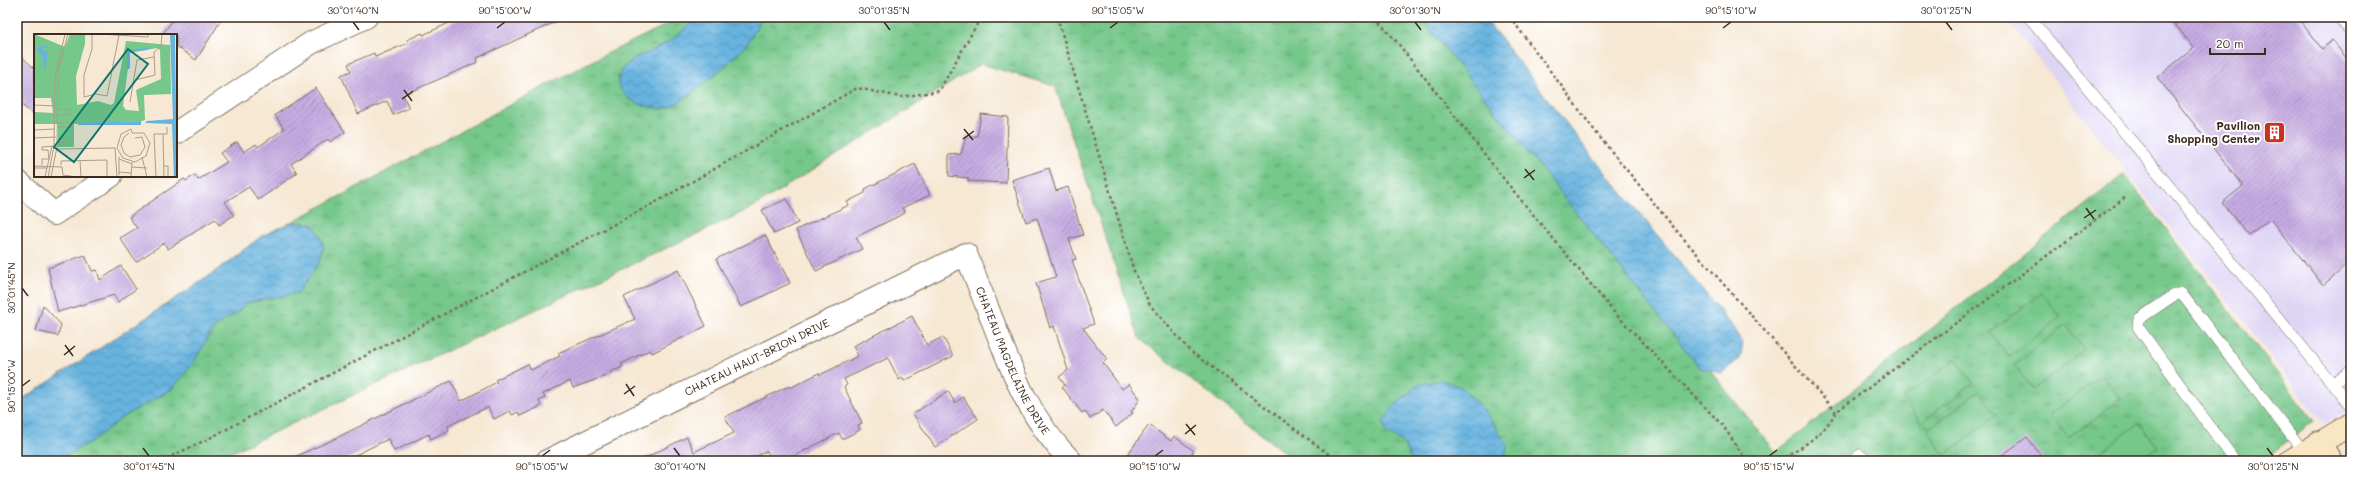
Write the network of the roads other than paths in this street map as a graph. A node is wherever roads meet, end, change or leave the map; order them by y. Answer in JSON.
{"nodes":[{"id":1,"x":366,"y":17,"type":"edge"},
{"id":2,"x":2029,"y":17,"type":"edge"},
{"id":3,"x":2339,"y":17,"type":"edge"},
{"id":4,"x":2351,"y":32,"type":"edge"},
{"id":5,"x":177,"y":132,"type":"edge"},
{"id":6,"x":110,"y":177,"type":"edge"},
{"id":7,"x":17,"y":181,"type":"edge"},
{"id":8,"x":966,"y":254,"type":"joint"},
{"id":9,"x":2351,"y":371,"type":"edge"},
{"id":10,"x":2333,"y":383,"type":"junction"},
{"id":11,"x":2351,"y":406,"type":"edge"},
{"id":12,"x":2351,"y":424,"type":"edge"},
{"id":13,"x":2304,"y":452,"type":"edge"},
{"id":14,"x":547,"y":461,"type":"edge"},
{"id":15,"x":1071,"y":461,"type":"edge"},
{"id":16,"x":1852,"y":461,"type":"edge"},
{"id":17,"x":1867,"y":461,"type":"edge"},
{"id":18,"x":2235,"y":461,"type":"edge"},
{"id":19,"x":2331,"y":461,"type":"edge"}],
"edges":[{"from":1,"to":5,"type":"street"},
{"from":2,"to":10,"type":"lane"},
{"from":3,"to":4,"type":"lane"},
{"from":6,"to":7,"type":"street"},
{"from":8,"to":14,"type":"street","name":"CHATEAU HAUT-BRION DRIVE"},
{"from":8,"to":15,"type":"street","name":"CHATEAU MAGDELAINE DRIVE"},
{"from":9,"to":10,"type":"lane"},
{"from":10,"to":11,"type":"lane"},
{"from":12,"to":13,"type":"street"},
{"from":13,"to":18,"type":"lane"},
{"from":13,"to":19,"type":"street"},
{"from":16,"to":17,"type":"lane"}]}
